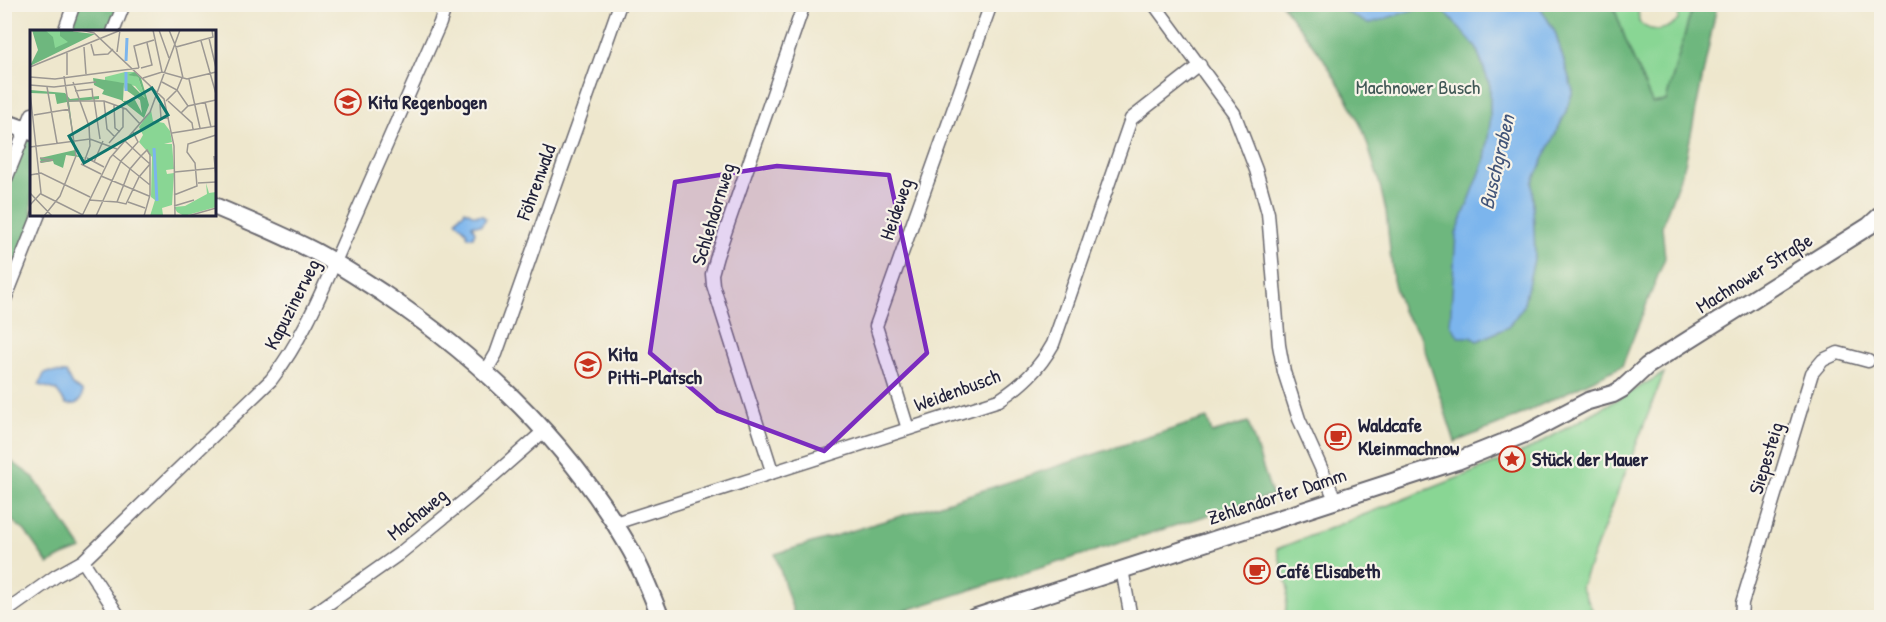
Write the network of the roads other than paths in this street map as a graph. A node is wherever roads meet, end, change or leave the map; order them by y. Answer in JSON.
{"nodes":[{"id":1,"x":75,"y":4,"type":"edge"},
{"id":2,"x":124,"y":4,"type":"edge"},
{"id":3,"x":446,"y":4,"type":"edge"},
{"id":4,"x":620,"y":4,"type":"edge"},
{"id":5,"x":804,"y":4,"type":"edge"},
{"id":6,"x":991,"y":4,"type":"edge"},
{"id":7,"x":1154,"y":4,"type":"edge"},
{"id":8,"x":65,"y":30,"type":"edge"},
{"id":9,"x":114,"y":30,"type":"edge"},
{"id":10,"x":1200,"y":65,"type":"junction"},
{"id":11,"x":4,"y":122,"type":"edge"},
{"id":12,"x":28,"y":131,"type":"edge"},
{"id":13,"x":4,"y":184,"type":"edge"},
{"id":14,"x":216,"y":207,"type":"edge"},
{"id":15,"x":1881,"y":214,"type":"edge"},
{"id":16,"x":38,"y":216,"type":"edge"},
{"id":17,"x":335,"y":262,"type":"junction"},
{"id":18,"x":4,"y":302,"type":"edge"},
{"id":19,"x":1868,"y":361,"type":"dead end"},
{"id":20,"x":486,"y":371,"type":"junction"},
{"id":21,"x":1614,"y":387,"type":"joint"},
{"id":22,"x":908,"y":429,"type":"junction"},
{"id":23,"x":544,"y":430,"type":"junction"},
{"id":24,"x":772,"y":471,"type":"junction"},
{"id":25,"x":1335,"y":499,"type":"junction"},
{"id":26,"x":615,"y":523,"type":"junction"},
{"id":27,"x":83,"y":561,"type":"junction"},
{"id":28,"x":1122,"y":569,"type":"junction"},
{"id":29,"x":4,"y":613,"type":"edge"},
{"id":30,"x":120,"y":618,"type":"edge"},
{"id":31,"x":308,"y":618,"type":"edge"},
{"id":32,"x":661,"y":618,"type":"edge"},
{"id":33,"x":973,"y":618,"type":"edge"},
{"id":34,"x":1131,"y":618,"type":"edge"},
{"id":35,"x":1741,"y":618,"type":"edge"}],
"edges":[{"from":1,"to":8,"type":"street"},
{"from":2,"to":9,"type":"street"},
{"from":3,"to":17,"type":"street","name":"Kapuzinerweg"},
{"from":4,"to":20,"type":"street","name":"Föhrenwald"},
{"from":5,"to":24,"type":"street","name":"Schlehdornweg"},
{"from":6,"to":22,"type":"street","name":"Heideweg"},
{"from":7,"to":10,"type":"street"},
{"from":10,"to":22,"type":"street","name":"Weidenbusch"},
{"from":10,"to":25,"type":"street"},
{"from":11,"to":12,"type":"main road"},
{"from":12,"to":13,"type":"street"},
{"from":14,"to":17,"type":"main road"},
{"from":15,"to":21,"type":"main road","name":"Machnower Straße"},
{"from":16,"to":18,"type":"street"},
{"from":17,"to":20,"type":"main road"},
{"from":17,"to":27,"type":"street","name":"Kapuzinerweg"},
{"from":19,"to":35,"type":"street","name":"Siepesteig"},
{"from":20,"to":23,"type":"main road"},
{"from":21,"to":25,"type":"main road","name":"Zehlendorfer Damm"},
{"from":22,"to":24,"type":"street","name":"Weidenbusch"},
{"from":23,"to":26,"type":"main road"},
{"from":23,"to":31,"type":"street","name":"Machaweg"},
{"from":24,"to":26,"type":"street","name":"Weidenbusch"},
{"from":25,"to":28,"type":"main road","name":"Zehlendorfer Damm"},
{"from":26,"to":32,"type":"main road"},
{"from":27,"to":29,"type":"street","name":"Kapuzinerweg"},
{"from":27,"to":30,"type":"street"},
{"from":28,"to":33,"type":"main road","name":"Zehlendorfer Damm"},
{"from":28,"to":34,"type":"street"}]}
